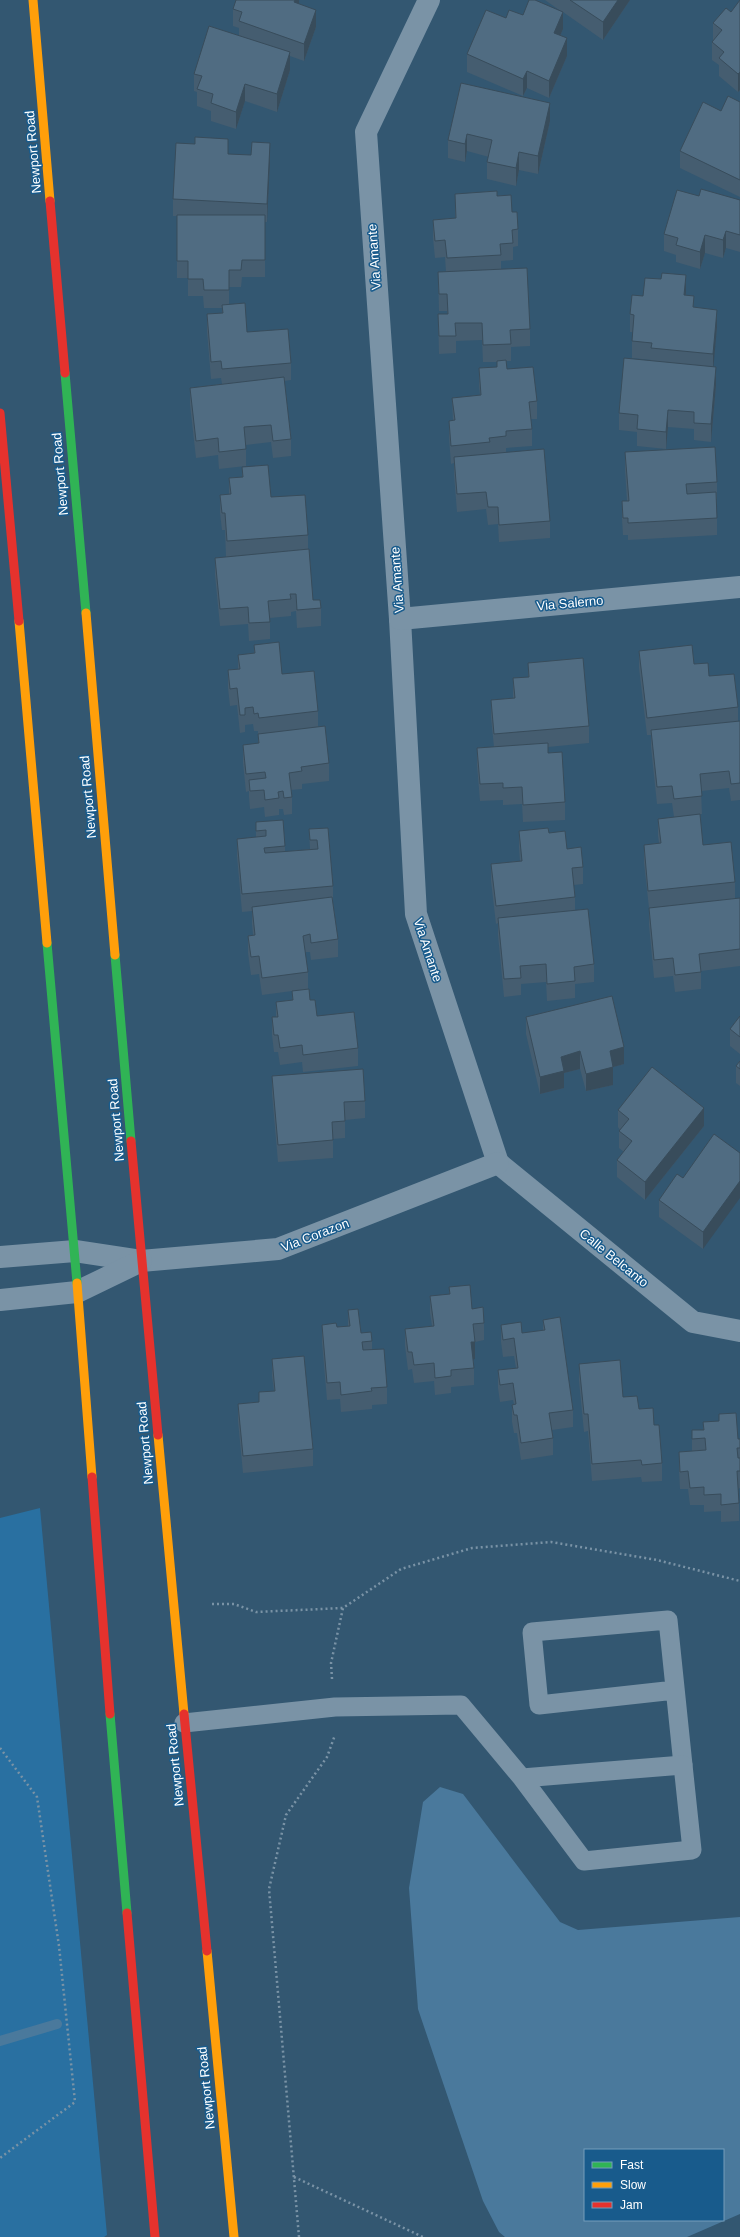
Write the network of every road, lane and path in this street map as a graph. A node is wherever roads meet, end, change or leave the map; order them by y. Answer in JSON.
{"nodes":[{"id":1,"x":33,"y":0,"type":"edge"},
{"id":2,"x":429,"y":0,"type":"edge"},
{"id":3,"x":0,"y":413,"type":"edge"},
{"id":4,"x":740,"y":587,"type":"edge"},
{"id":5,"x":400,"y":619,"type":"junction"},
{"id":6,"x":498,"y":1163,"type":"junction"},
{"id":7,"x":75,"y":1251,"type":"junction"},
{"id":8,"x":0,"y":1257,"type":"edge"},
{"id":9,"x":141,"y":1261,"type":"junction"},
{"id":10,"x":77,"y":1292,"type":"junction"},
{"id":11,"x":0,"y":1300,"type":"edge"},
{"id":12,"x":740,"y":1331,"type":"edge"},
{"id":13,"x":740,"y":1581,"type":"edge"},
{"id":14,"x":212,"y":1604,"type":"dead end"},
{"id":15,"x":343,"y":1608,"type":"junction"},
{"id":16,"x":675,"y":1690,"type":"junction"},
{"id":17,"x":334,"y":1707,"type":"junction"},
{"id":18,"x":184,"y":1723,"type":"junction"},
{"id":19,"x":0,"y":1748,"type":"edge"},
{"id":20,"x":682,"y":1765,"type":"junction"},
{"id":21,"x":522,"y":1778,"type":"junction"},
{"id":22,"x":0,"y":2158,"type":"edge"},
{"id":23,"x":294,"y":2177,"type":"junction"},
{"id":24,"x":155,"y":2237,"type":"edge"},
{"id":25,"x":234,"y":2237,"type":"edge"},
{"id":26,"x":299,"y":2237,"type":"edge"},
{"id":27,"x":423,"y":2237,"type":"edge"}],
"edges":[{"from":1,"to":9,"type":"main road","name":"Newport Road"},
{"from":2,"to":5,"type":"street","name":"Via Amante"},
{"from":3,"to":7,"type":"main road"},
{"from":4,"to":5,"type":"street","name":"Via Salerno"},
{"from":5,"to":6,"type":"street","name":"Via Amante"},
{"from":6,"to":9,"type":"street","name":"Via Corazon"},
{"from":6,"to":12,"type":"street","name":"Calle Belcanto"},
{"from":7,"to":8,"type":"street","name":"Via Corazon"},
{"from":7,"to":9,"type":"street","name":"Via Corazon"},
{"from":7,"to":10,"type":"main road"},
{"from":9,"to":10,"type":"street"},
{"from":9,"to":18,"type":"main road","name":"Newport Road"},
{"from":10,"to":11,"type":"street"},
{"from":10,"to":24,"type":"main road"},
{"from":13,"to":15,"type":"path"},
{"from":14,"to":15,"type":"path"},
{"from":15,"to":17,"type":"path"},
{"from":16,"to":16,"type":"lane"},
{"from":16,"to":20,"type":"lane"},
{"from":17,"to":18,"type":"lane"},
{"from":17,"to":21,"type":"lane"},
{"from":17,"to":23,"type":"path"},
{"from":18,"to":25,"type":"main road","name":"Newport Road"},
{"from":19,"to":22,"type":"path"},
{"from":20,"to":21,"type":"lane"},
{"from":20,"to":21,"type":"lane"},
{"from":23,"to":26,"type":"path"},
{"from":23,"to":27,"type":"path"}]}
